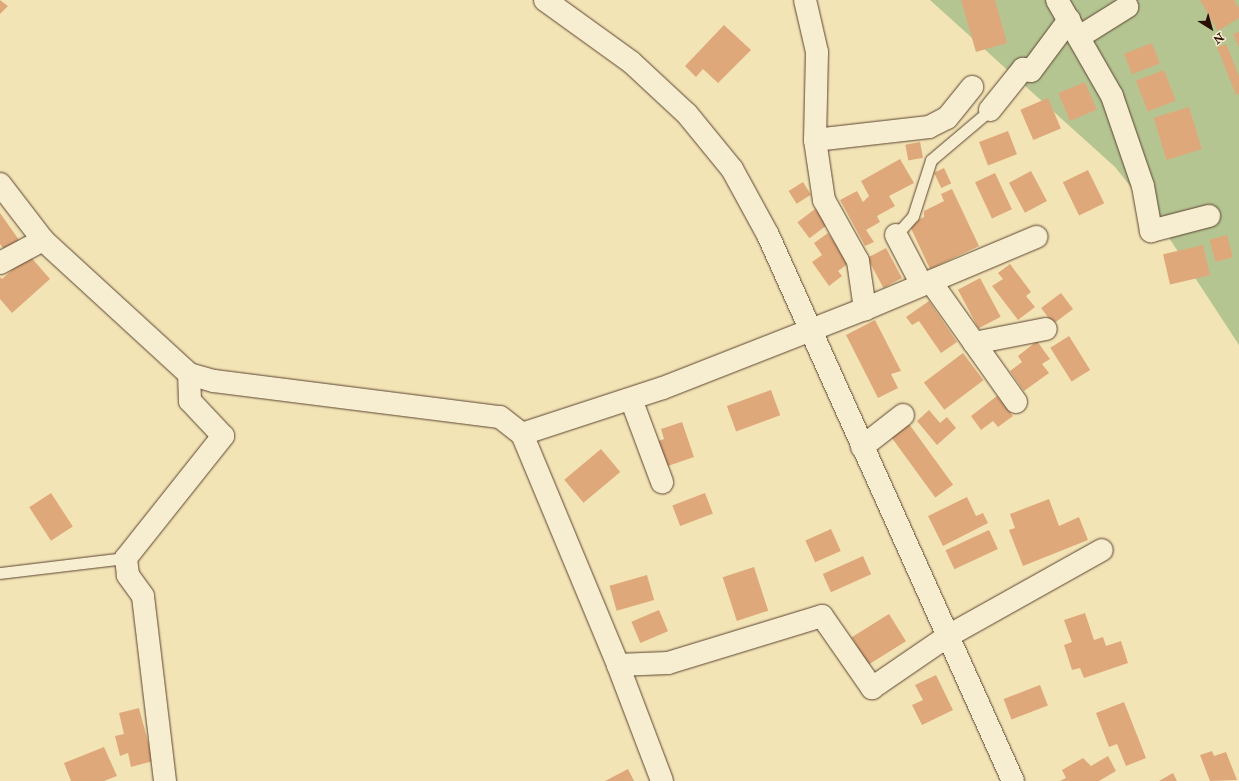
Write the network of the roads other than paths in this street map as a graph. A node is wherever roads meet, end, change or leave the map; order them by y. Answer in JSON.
{"nodes":[{"id":1,"x":545,"y":0,"type":"edge"},
{"id":2,"x":805,"y":0,"type":"edge"},
{"id":3,"x":1058,"y":0,"type":"edge"},
{"id":4,"x":1128,"y":6,"type":"dead end"},
{"id":5,"x":1074,"y":29,"type":"junction"},
{"id":6,"x":972,"y":87,"type":"dead end"},
{"id":7,"x":990,"y":110,"type":"joint"},
{"id":8,"x":815,"y":140,"type":"junction"},
{"id":9,"x":0,"y":184,"type":"edge"},
{"id":10,"x":1209,"y":216,"type":"dead end"},
{"id":11,"x":896,"y":235,"type":"joint"},
{"id":12,"x":1036,"y":237,"type":"dead end"},
{"id":13,"x":43,"y":240,"type":"junction"},
{"id":14,"x":0,"y":263,"type":"edge"},
{"id":15,"x":926,"y":284,"type":"junction"},
{"id":16,"x":865,"y":309,"type":"junction"},
{"id":17,"x":1046,"y":328,"type":"dead end"},
{"id":18,"x":810,"y":331,"type":"junction"},
{"id":19,"x":974,"y":343,"type":"junction"},
{"id":20,"x":189,"y":374,"type":"junction"},
{"id":21,"x":631,"y":399,"type":"junction"},
{"id":22,"x":1016,"y":402,"type":"dead end"},
{"id":23,"x":903,"y":415,"type":"dead end"},
{"id":24,"x":522,"y":434,"type":"junction"},
{"id":25,"x":862,"y":447,"type":"junction"},
{"id":26,"x":662,"y":482,"type":"dead end"},
{"id":27,"x":1102,"y":550,"type":"dead end"},
{"id":28,"x":126,"y":558,"type":"junction"},
{"id":29,"x":0,"y":573,"type":"edge"},
{"id":30,"x":948,"y":636,"type":"junction"},
{"id":31,"x":618,"y":665,"type":"junction"},
{"id":32,"x":165,"y":781,"type":"edge"},
{"id":33,"x":662,"y":781,"type":"edge"},
{"id":34,"x":1013,"y":781,"type":"edge"}],
"edges":[{"from":1,"to":18,"type":"street"},
{"from":2,"to":8,"type":"street"},
{"from":3,"to":5,"type":"street"},
{"from":4,"to":5,"type":"street"},
{"from":5,"to":7,"type":"street"},
{"from":5,"to":10,"type":"street"},
{"from":6,"to":8,"type":"street"},
{"from":7,"to":11,"type":"lane"},
{"from":8,"to":16,"type":"street"},
{"from":9,"to":13,"type":"street"},
{"from":11,"to":15,"type":"street"},
{"from":12,"to":15,"type":"street"},
{"from":13,"to":14,"type":"street"},
{"from":13,"to":20,"type":"street"},
{"from":15,"to":16,"type":"street"},
{"from":15,"to":19,"type":"street"},
{"from":16,"to":18,"type":"street"},
{"from":17,"to":19,"type":"street"},
{"from":18,"to":21,"type":"street"},
{"from":18,"to":25,"type":"street"},
{"from":19,"to":22,"type":"street"},
{"from":20,"to":24,"type":"street"},
{"from":20,"to":28,"type":"street"},
{"from":21,"to":24,"type":"street"},
{"from":21,"to":26,"type":"street"},
{"from":23,"to":25,"type":"street"},
{"from":24,"to":31,"type":"street"},
{"from":25,"to":30,"type":"street"},
{"from":27,"to":30,"type":"street"},
{"from":28,"to":29,"type":"lane"},
{"from":28,"to":32,"type":"street"},
{"from":30,"to":31,"type":"street"},
{"from":30,"to":34,"type":"street"},
{"from":31,"to":33,"type":"street"}]}
